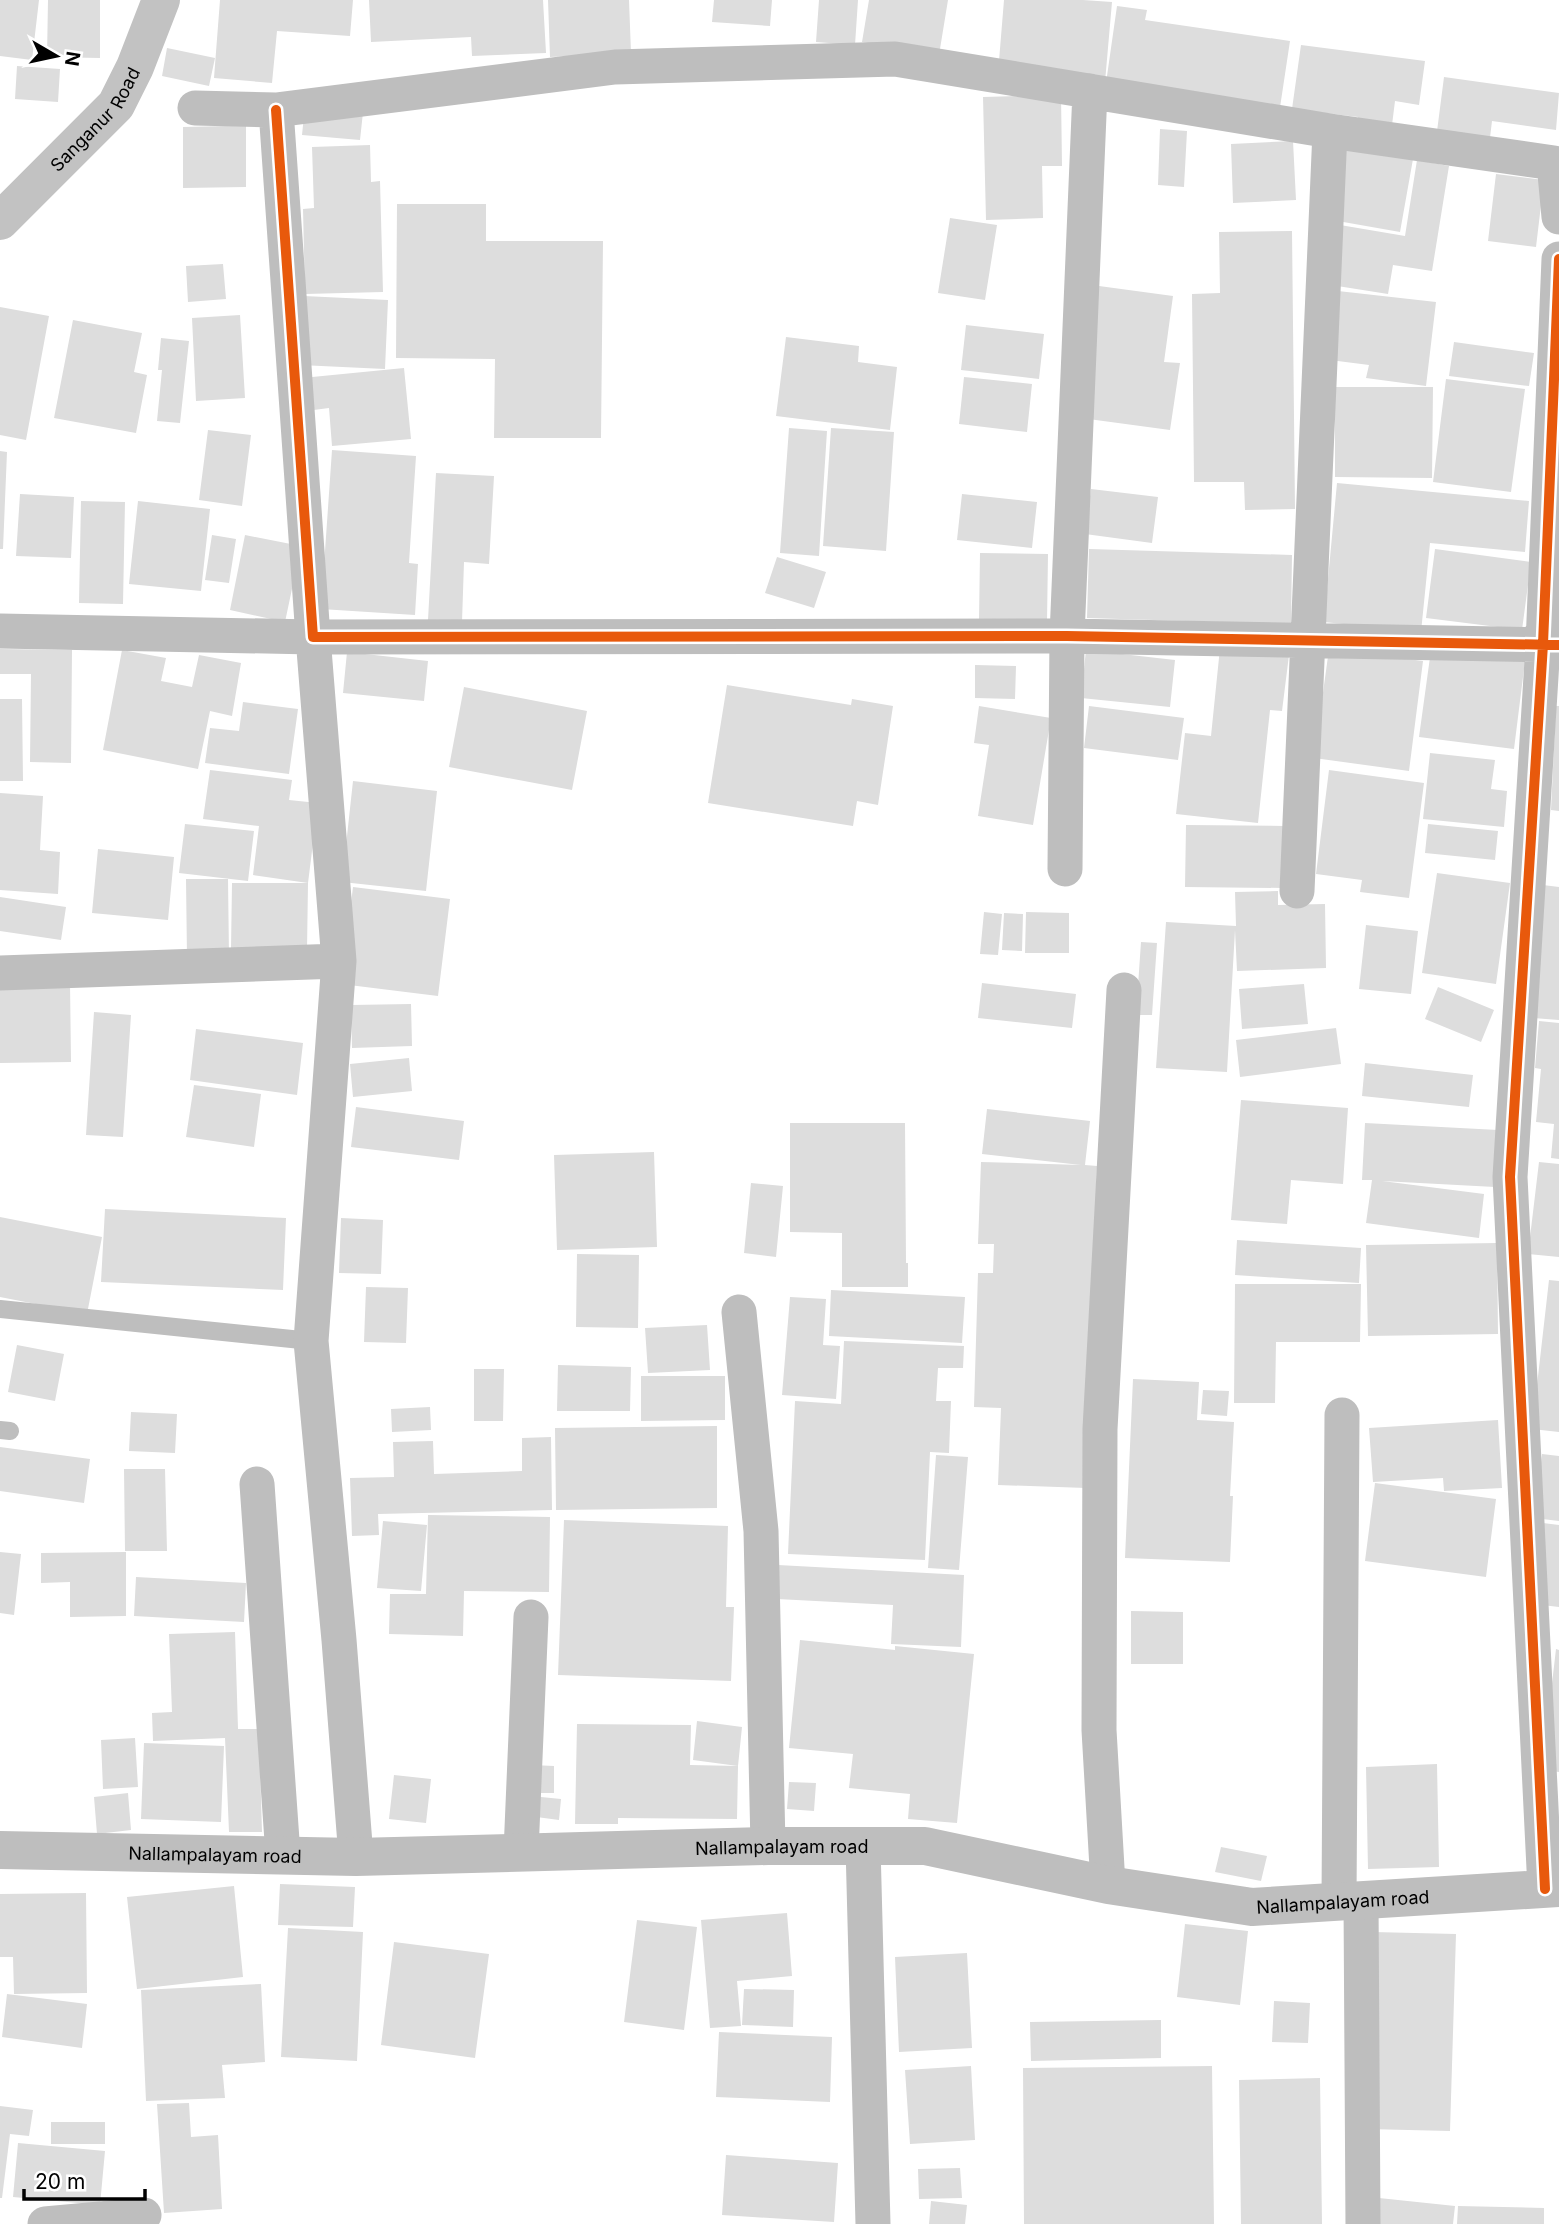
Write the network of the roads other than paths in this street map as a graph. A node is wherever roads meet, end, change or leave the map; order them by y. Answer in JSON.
{"nodes":[{"id":1,"x":161,"y":0,"type":"edge"},
{"id":2,"x":1090,"y":91,"type":"junction"},
{"id":3,"x":195,"y":108,"type":"dead end"},
{"id":4,"x":276,"y":110,"type":"junction"},
{"id":5,"x":1330,"y":131,"type":"junction"},
{"id":6,"x":1559,"y":218,"type":"edge"},
{"id":7,"x":0,"y":221,"type":"edge"},
{"id":8,"x":1559,"y":259,"type":"edge"},
{"id":9,"x":0,"y":631,"type":"edge"},
{"id":10,"x":1067,"y":636,"type":"junction"},
{"id":11,"x":313,"y":637,"type":"junction"},
{"id":12,"x":1308,"y":640,"type":"junction"},
{"id":13,"x":1551,"y":644,"type":"edge"},
{"id":14,"x":1065,"y":869,"type":"dead end"},
{"id":15,"x":1297,"y":891,"type":"dead end"},
{"id":16,"x":339,"y":961,"type":"junction"},
{"id":17,"x":0,"y":973,"type":"edge"},
{"id":18,"x":1124,"y":990,"type":"dead end"},
{"id":19,"x":0,"y":1309,"type":"edge"},
{"id":20,"x":739,"y":1312,"type":"dead end"},
{"id":21,"x":310,"y":1341,"type":"junction"},
{"id":22,"x":1342,"y":1415,"type":"dead end"},
{"id":23,"x":257,"y":1484,"type":"dead end"},
{"id":24,"x":531,"y":1617,"type":"dead end"},
{"id":25,"x":768,"y":1846,"type":"junction"},
{"id":26,"x":863,"y":1846,"type":"junction"},
{"id":27,"x":0,"y":1850,"type":"edge"},
{"id":28,"x":521,"y":1852,"type":"junction"},
{"id":29,"x":283,"y":1855,"type":"junction"},
{"id":30,"x":356,"y":1857,"type":"junction"},
{"id":31,"x":1108,"y":1885,"type":"junction"},
{"id":32,"x":1552,"y":1888,"type":"edge"},
{"id":33,"x":1350,"y":1901,"type":"junction"},
{"id":34,"x":144,"y":2215,"type":"dead end"},
{"id":35,"x":45,"y":2224,"type":"edge"},
{"id":36,"x":873,"y":2224,"type":"edge"},
{"id":37,"x":1363,"y":2224,"type":"edge"}],
"edges":[{"from":1,"to":7,"type":"main road","name":"Sanganur Road"},
{"from":2,"to":4,"type":"street"},
{"from":2,"to":5,"type":"street"},
{"from":2,"to":10,"type":"street"},
{"from":3,"to":4,"type":"street"},
{"from":4,"to":11,"type":"street"},
{"from":5,"to":6,"type":"street"},
{"from":5,"to":12,"type":"street"},
{"from":8,"to":13,"type":"street"},
{"from":9,"to":11,"type":"street"},
{"from":10,"to":11,"type":"street"},
{"from":10,"to":12,"type":"street"},
{"from":10,"to":14,"type":"street"},
{"from":11,"to":16,"type":"street"},
{"from":12,"to":13,"type":"street"},
{"from":12,"to":15,"type":"street"},
{"from":13,"to":32,"type":"street"},
{"from":16,"to":17,"type":"street"},
{"from":16,"to":21,"type":"street"},
{"from":18,"to":31,"type":"street"},
{"from":19,"to":21,"type":"lane"},
{"from":20,"to":25,"type":"street"},
{"from":21,"to":30,"type":"street"},
{"from":22,"to":33,"type":"street"},
{"from":23,"to":29,"type":"street"},
{"from":24,"to":28,"type":"street"},
{"from":25,"to":26,"type":"street","name":"Nallampalayam road"},
{"from":25,"to":28,"type":"street","name":"Nallampalayam road"},
{"from":26,"to":31,"type":"street","name":"Nallampalayam road"},
{"from":26,"to":36,"type":"street"},
{"from":27,"to":29,"type":"street","name":"Nallampalayam road"},
{"from":28,"to":30,"type":"street","name":"Nallampalayam road"},
{"from":29,"to":30,"type":"street","name":"Nallampalayam road"},
{"from":31,"to":33,"type":"street","name":"Nallampalayam road"},
{"from":32,"to":33,"type":"street","name":"Nallampalayam road"},
{"from":33,"to":37,"type":"street"},
{"from":34,"to":35,"type":"street"}]}
